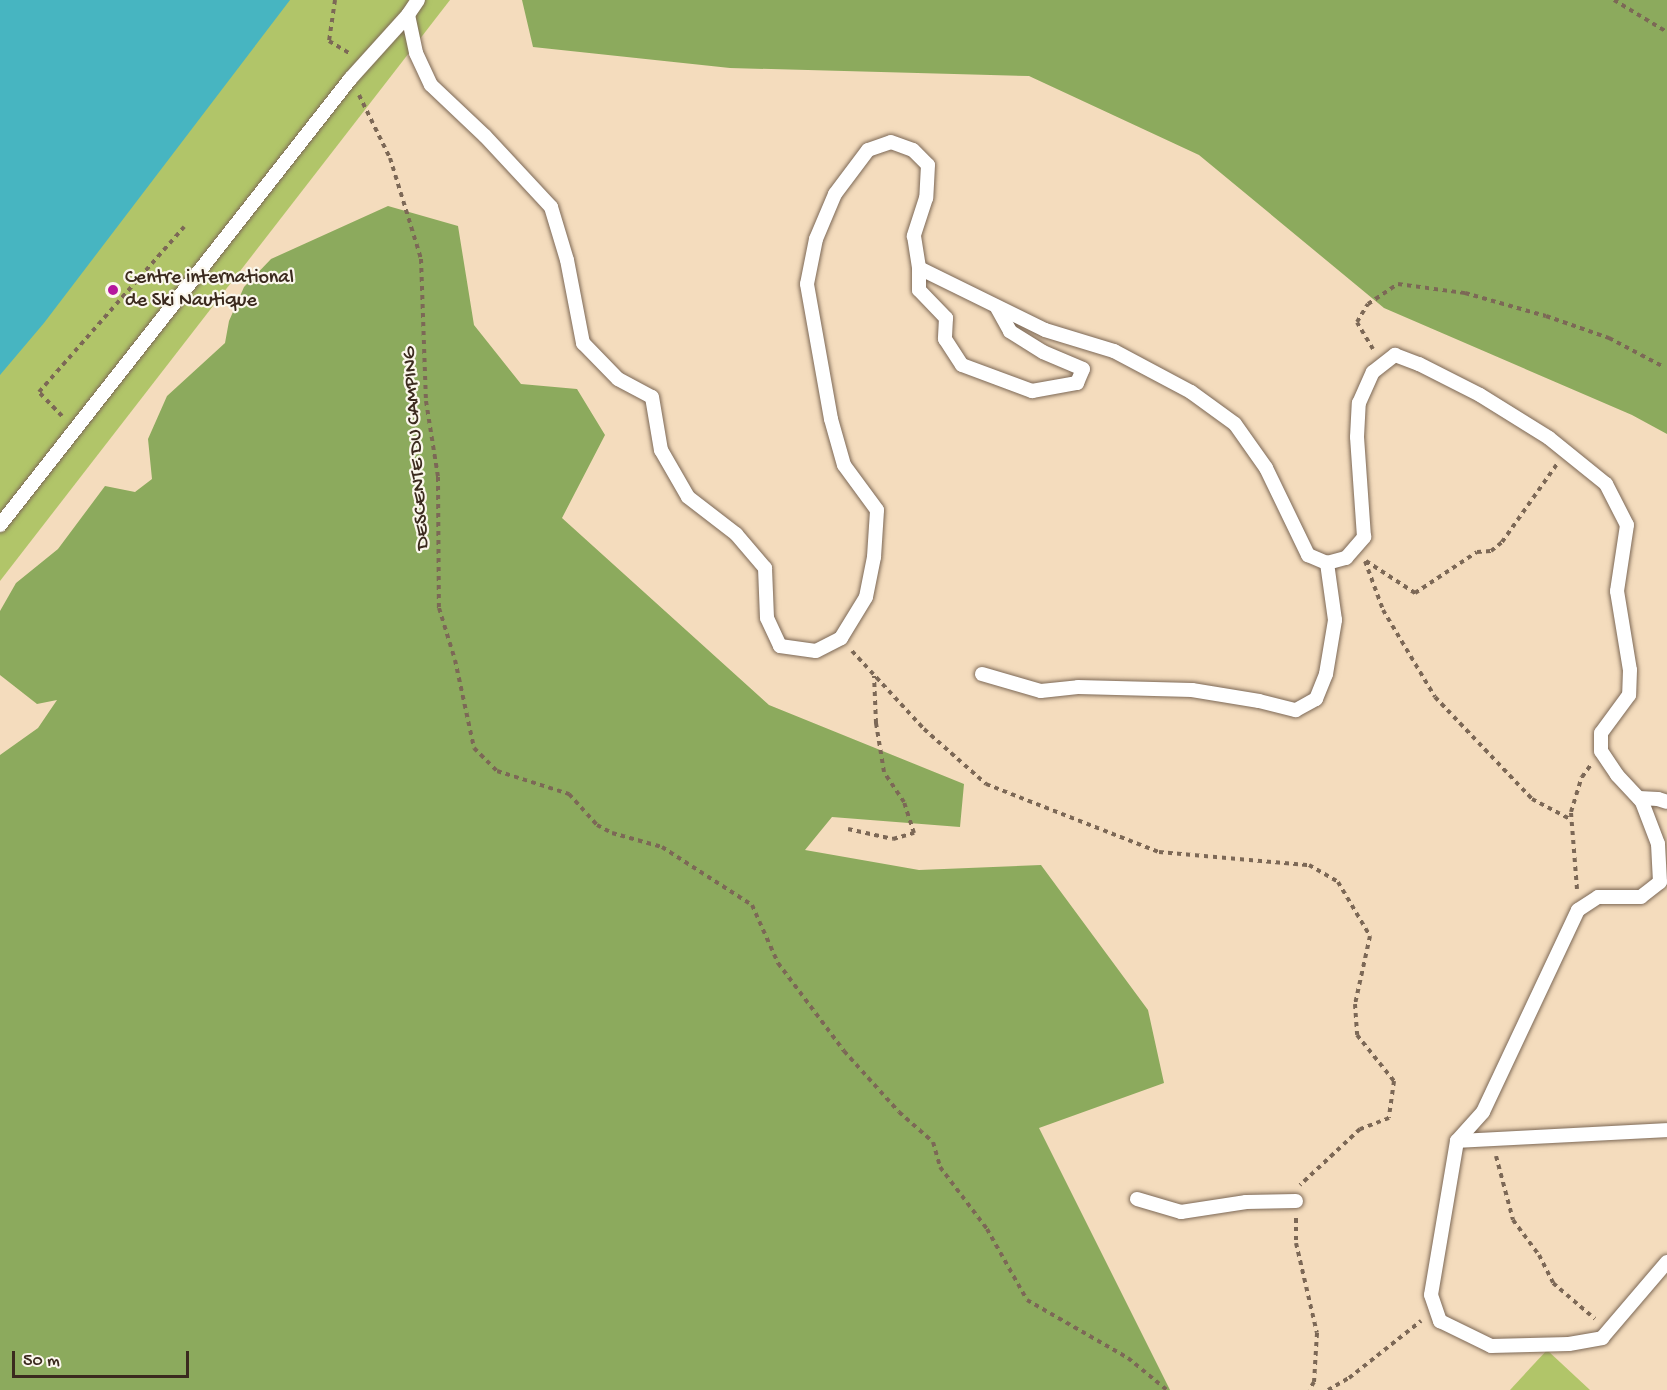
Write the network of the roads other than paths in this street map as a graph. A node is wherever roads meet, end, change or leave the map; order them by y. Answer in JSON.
{"nodes":[{"id":1,"x":418,"y":0,"type":"edge"},
{"id":2,"x":408,"y":15,"type":"junction"},
{"id":3,"x":919,"y":268,"type":"junction"},
{"id":4,"x":998,"y":308,"type":"junction"},
{"id":5,"x":0,"y":525,"type":"edge"},
{"id":6,"x":1328,"y":562,"type":"junction"},
{"id":7,"x":982,"y":674,"type":"dead end"},
{"id":8,"x":1639,"y":798,"type":"junction"},
{"id":9,"x":1667,"y":802,"type":"edge"},
{"id":10,"x":1667,"y":1130,"type":"edge"},
{"id":11,"x":1457,"y":1141,"type":"junction"},
{"id":12,"x":1137,"y":1199,"type":"dead end"},
{"id":13,"x":1296,"y":1201,"type":"road end"},
{"id":14,"x":1667,"y":1262,"type":"edge"}],
"edges":[{"from":1,"to":2,"type":"lane"},
{"from":2,"to":3,"type":"lane"},
{"from":2,"to":5,"type":"lane"},
{"from":3,"to":4,"type":"lane"},
{"from":3,"to":4,"type":"lane"},
{"from":4,"to":6,"type":"lane"},
{"from":6,"to":7,"type":"lane"},
{"from":6,"to":8,"type":"lane"},
{"from":8,"to":9,"type":"lane"},
{"from":8,"to":11,"type":"lane"},
{"from":10,"to":11,"type":"lane"},
{"from":11,"to":14,"type":"lane"},
{"from":12,"to":13,"type":"lane"}]}
